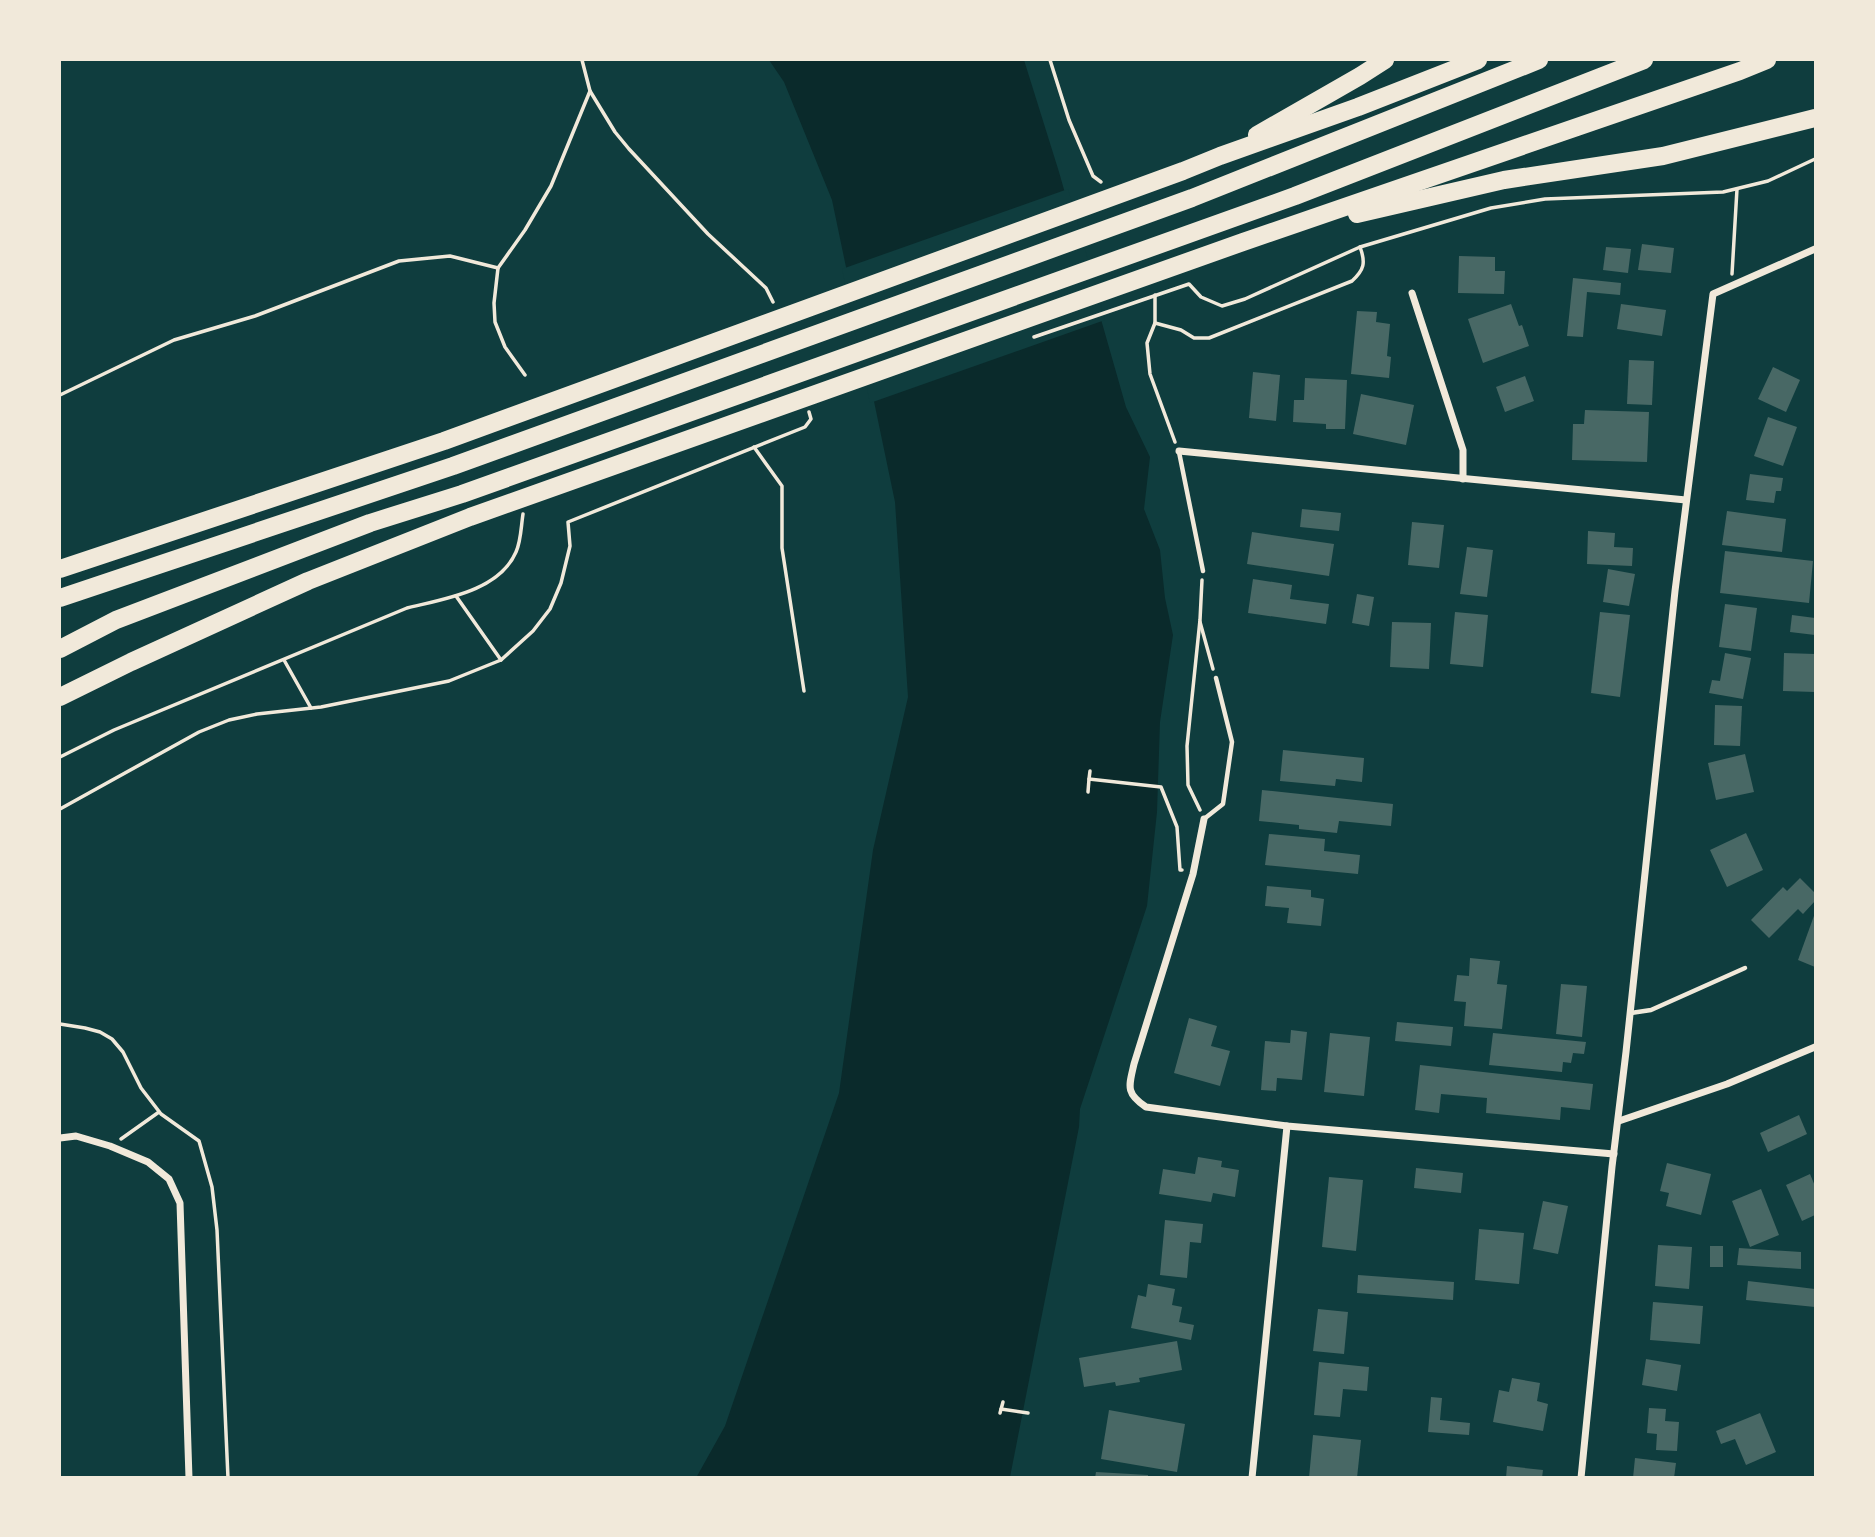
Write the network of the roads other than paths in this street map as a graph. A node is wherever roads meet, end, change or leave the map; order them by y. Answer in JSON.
{"nodes":[{"id":1,"x":1385,"y":60,"type":"edge"},
{"id":2,"x":1478,"y":60,"type":"edge"},
{"id":3,"x":1539,"y":60,"type":"edge"},
{"id":4,"x":1644,"y":60,"type":"edge"},
{"id":5,"x":1766,"y":60,"type":"edge"},
{"id":6,"x":1815,"y":118,"type":"edge"},
{"id":7,"x":1220,"y":156,"type":"junction"},
{"id":8,"x":1243,"y":242,"type":"junction"},
{"id":9,"x":1815,"y":249,"type":"edge"},
{"id":10,"x":1412,"y":292,"type":"dead end"},
{"id":11,"x":1179,"y":451,"type":"joint"},
{"id":12,"x":1463,"y":479,"type":"junction"},
{"id":13,"x":1686,"y":500,"type":"junction"},
{"id":14,"x":60,"y":569,"type":"edge"},
{"id":15,"x":1203,"y":571,"type":"road end"},
{"id":16,"x":60,"y":598,"type":"edge"},
{"id":17,"x":60,"y":649,"type":"edge"},
{"id":18,"x":1216,"y":678,"type":"road end"},
{"id":19,"x":60,"y":698,"type":"edge"},
{"id":20,"x":1204,"y":819,"type":"joint"},
{"id":21,"x":1745,"y":968,"type":"dead end"},
{"id":22,"x":1630,"y":1013,"type":"junction"},
{"id":23,"x":1815,"y":1047,"type":"edge"},
{"id":24,"x":1619,"y":1121,"type":"junction"},
{"id":25,"x":1287,"y":1126,"type":"junction"},
{"id":26,"x":60,"y":1138,"type":"edge"},
{"id":27,"x":1614,"y":1154,"type":"junction"},
{"id":28,"x":189,"y":1478,"type":"edge"},
{"id":29,"x":1252,"y":1478,"type":"edge"},
{"id":30,"x":1581,"y":1478,"type":"edge"}],
"edges":[{"from":1,"to":7,"type":"highway"},
{"from":2,"to":7,"type":"highway"},
{"from":3,"to":16,"type":"highway"},
{"from":4,"to":17,"type":"highway"},
{"from":5,"to":8,"type":"highway"},
{"from":6,"to":8,"type":"highway"},
{"from":7,"to":14,"type":"highway"},
{"from":8,"to":19,"type":"highway"},
{"from":9,"to":13,"type":"street"},
{"from":10,"to":12,"type":"street"},
{"from":11,"to":12,"type":"street"},
{"from":11,"to":15,"type":"lane"},
{"from":12,"to":13,"type":"street"},
{"from":13,"to":22,"type":"street"},
{"from":18,"to":20,"type":"lane"},
{"from":20,"to":25,"type":"street"},
{"from":21,"to":22,"type":"lane"},
{"from":22,"to":24,"type":"street"},
{"from":23,"to":24,"type":"street"},
{"from":24,"to":27,"type":"street"},
{"from":25,"to":27,"type":"street"},
{"from":25,"to":29,"type":"street"},
{"from":26,"to":28,"type":"street"},
{"from":27,"to":30,"type":"street"}]}
